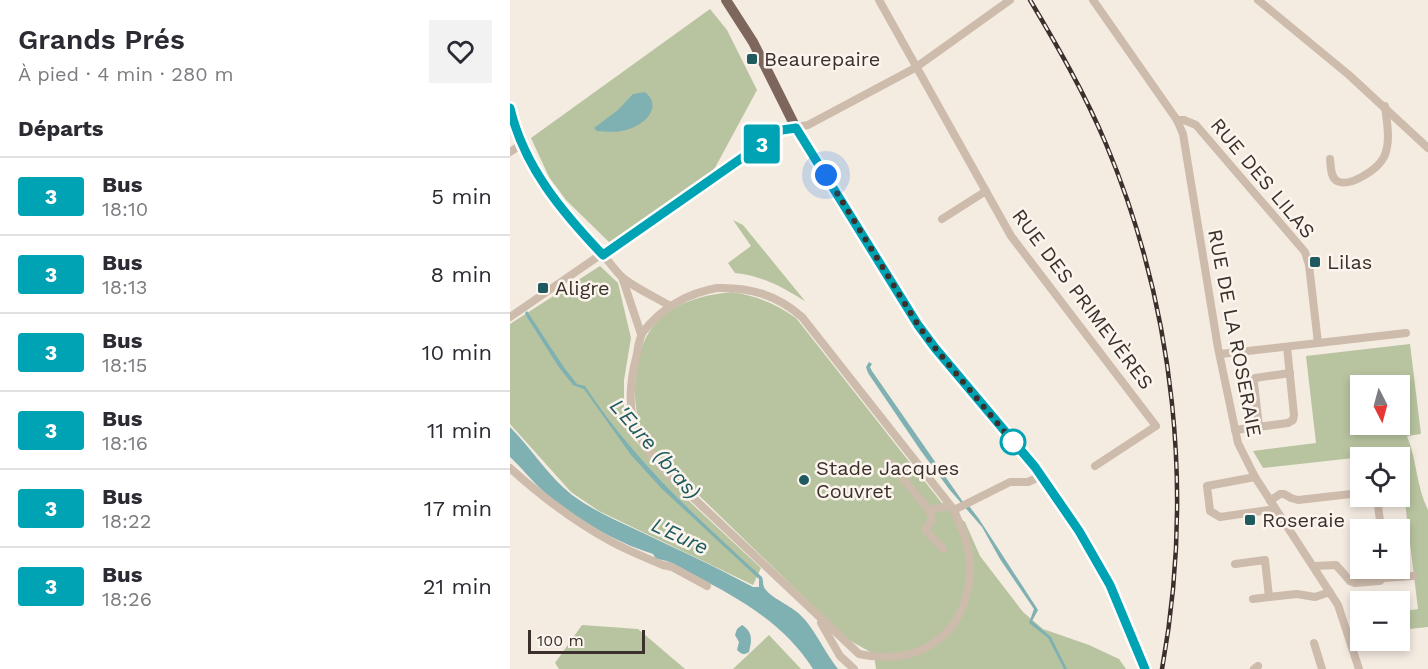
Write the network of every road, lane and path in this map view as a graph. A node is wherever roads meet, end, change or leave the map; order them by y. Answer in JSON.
{"nodes":[{"id":1,"x":726,"y":0,"type":"edge"},
{"id":2,"x":879,"y":0,"type":"edge"},
{"id":3,"x":1011,"y":0,"type":"edge"},
{"id":4,"x":1093,"y":0,"type":"edge"},
{"id":5,"x":1258,"y":0,"type":"edge"},
{"id":6,"x":915,"y":68,"type":"junction"},
{"id":7,"x":1385,"y":106,"type":"junction"},
{"id":8,"x":510,"y":108,"type":"edge"},
{"id":9,"x":1177,"y":120,"type":"junction"},
{"id":10,"x":1406,"y":127,"type":"junction"},
{"id":11,"x":796,"y":128,"type":"junction"},
{"id":12,"x":1388,"y":135,"type":"junction"},
{"id":13,"x":522,"y":144,"type":"junction"},
{"id":14,"x":1428,"y":148,"type":"edge"},
{"id":15,"x":510,"y":152,"type":"edge"},
{"id":16,"x":1330,"y":159,"type":"dead end"},
{"id":17,"x":986,"y":191,"type":"junction"},
{"id":18,"x":942,"y":219,"type":"dead end"},
{"id":19,"x":603,"y":255,"type":"junction"},
{"id":20,"x":622,"y":277,"type":"junction"},
{"id":21,"x":670,"y":306,"type":"junction"},
{"id":22,"x":510,"y":317,"type":"edge"},
{"id":23,"x":1406,"y":333,"type":"dead end"},
{"id":24,"x":641,"y":334,"type":"junction"},
{"id":25,"x":1318,"y":343,"type":"junction"},
{"id":26,"x":1287,"y":347,"type":"junction"},
{"id":27,"x":1221,"y":354,"type":"junction"},
{"id":28,"x":1290,"y":373,"type":"junction"},
{"id":29,"x":1259,"y":427,"type":"junction"},
{"id":30,"x":1235,"y":430,"type":"junction"},
{"id":31,"x":889,"y":462,"type":"dead end"},
{"id":32,"x":1095,"y":466,"type":"dead end"},
{"id":33,"x":510,"y":468,"type":"edge"},
{"id":34,"x":1041,"y":476,"type":"junction"},
{"id":35,"x":1255,"y":477,"type":"junction"},
{"id":36,"x":1350,"y":494,"type":"edge"},
{"id":37,"x":1270,"y":501,"type":"junction"},
{"id":38,"x":952,"y":508,"type":"junction"},
{"id":39,"x":1275,"y":509,"type":"junction"},
{"id":40,"x":929,"y":510,"type":"junction"},
{"id":41,"x":943,"y":549,"type":"dead end"},
{"id":42,"x":1235,"y":564,"type":"dead end"},
{"id":43,"x":1314,"y":566,"type":"junction"},
{"id":44,"x":1410,"y":576,"type":"edge"},
{"id":45,"x":1413,"y":576,"type":"dead end"},
{"id":46,"x":1382,"y":579,"type":"edge"},
{"id":47,"x":707,"y":586,"type":"dead end"},
{"id":48,"x":1330,"y":592,"type":"junction"},
{"id":49,"x":1269,"y":597,"type":"junction"},
{"id":50,"x":1252,"y":599,"type":"dead end"},
{"id":51,"x":816,"y":615,"type":"junction"},
{"id":52,"x":1314,"y":643,"type":"dead end"},
{"id":53,"x":878,"y":666,"type":"edge"},
{"id":54,"x":854,"y":669,"type":"edge"},
{"id":55,"x":1145,"y":669,"type":"edge"},
{"id":56,"x":1322,"y":669,"type":"edge"},
{"id":57,"x":1359,"y":669,"type":"edge"}],
"edges":[{"from":1,"to":11,"type":"main road"},
{"from":2,"to":6,"type":"street","name":"RUE DES PRIMEVÈRES"},
{"from":3,"to":6,"type":"street"},
{"from":4,"to":9,"type":"street","name":"RUE DE LA ROSERAIE"},
{"from":5,"to":7,"type":"street"},
{"from":6,"to":11,"type":"street"},
{"from":6,"to":17,"type":"street","name":"RUE DES PRIMEVÈRES"},
{"from":7,"to":10,"type":"street"},
{"from":7,"to":12,"type":"street"},
{"from":8,"to":13,"type":"street"},
{"from":9,"to":25,"type":"street","name":"RUE DES LILAS"},
{"from":9,"to":27,"type":"street","name":"RUE DE LA ROSERAIE"},
{"from":10,"to":12,"type":"street"},
{"from":10,"to":14,"type":"street"},
{"from":11,"to":19,"type":"street"},
{"from":11,"to":34,"type":"main road"},
{"from":12,"to":16,"type":"street"},
{"from":13,"to":15,"type":"street"},
{"from":13,"to":19,"type":"street"},
{"from":17,"to":18,"type":"street"},
{"from":17,"to":32,"type":"street","name":"RUE DES PRIMEVÈRES"},
{"from":19,"to":20,"type":"street"},
{"from":19,"to":22,"type":"street"},
{"from":20,"to":21,"type":"street"},
{"from":20,"to":24,"type":"street"},
{"from":21,"to":24,"type":"street"},
{"from":21,"to":38,"type":"street"},
{"from":23,"to":25,"type":"street"},
{"from":24,"to":51,"type":"street"},
{"from":25,"to":26,"type":"street"},
{"from":26,"to":27,"type":"street"},
{"from":26,"to":28,"type":"street"},
{"from":27,"to":30,"type":"street","name":"RUE DE LA ROSERAIE"},
{"from":28,"to":29,"type":"street"},
{"from":28,"to":29,"type":"street"},
{"from":29,"to":30,"type":"street"},
{"from":30,"to":35,"type":"street","name":"RUE DE LA ROSERAIE"},
{"from":31,"to":40,"type":"street"},
{"from":33,"to":47,"type":"street"},
{"from":34,"to":38,"type":"street"},
{"from":34,"to":55,"type":"main road"},
{"from":35,"to":37,"type":"street","name":"RUE DE LA ROSERAIE"},
{"from":35,"to":39,"type":"street"},
{"from":36,"to":37,"type":"street"},
{"from":37,"to":39,"type":"street","name":"RUE DE LA ROSERAIE"},
{"from":38,"to":40,"type":"street"},
{"from":38,"to":53,"type":"street"},
{"from":39,"to":43,"type":"street","name":"RUE DE LA ROSERAIE"},
{"from":40,"to":41,"type":"street"},
{"from":42,"to":49,"type":"street"},
{"from":43,"to":46,"type":"street"},
{"from":43,"to":48,"type":"street","name":"RUE DE LA ROSERAIE"},
{"from":44,"to":45,"type":"street"},
{"from":48,"to":49,"type":"street"},
{"from":48,"to":57,"type":"street","name":"RUE DE LA ROSERAIE"},
{"from":49,"to":50,"type":"street"},
{"from":51,"to":53,"type":"street"},
{"from":51,"to":54,"type":"street"},
{"from":52,"to":56,"type":"street"}]}
